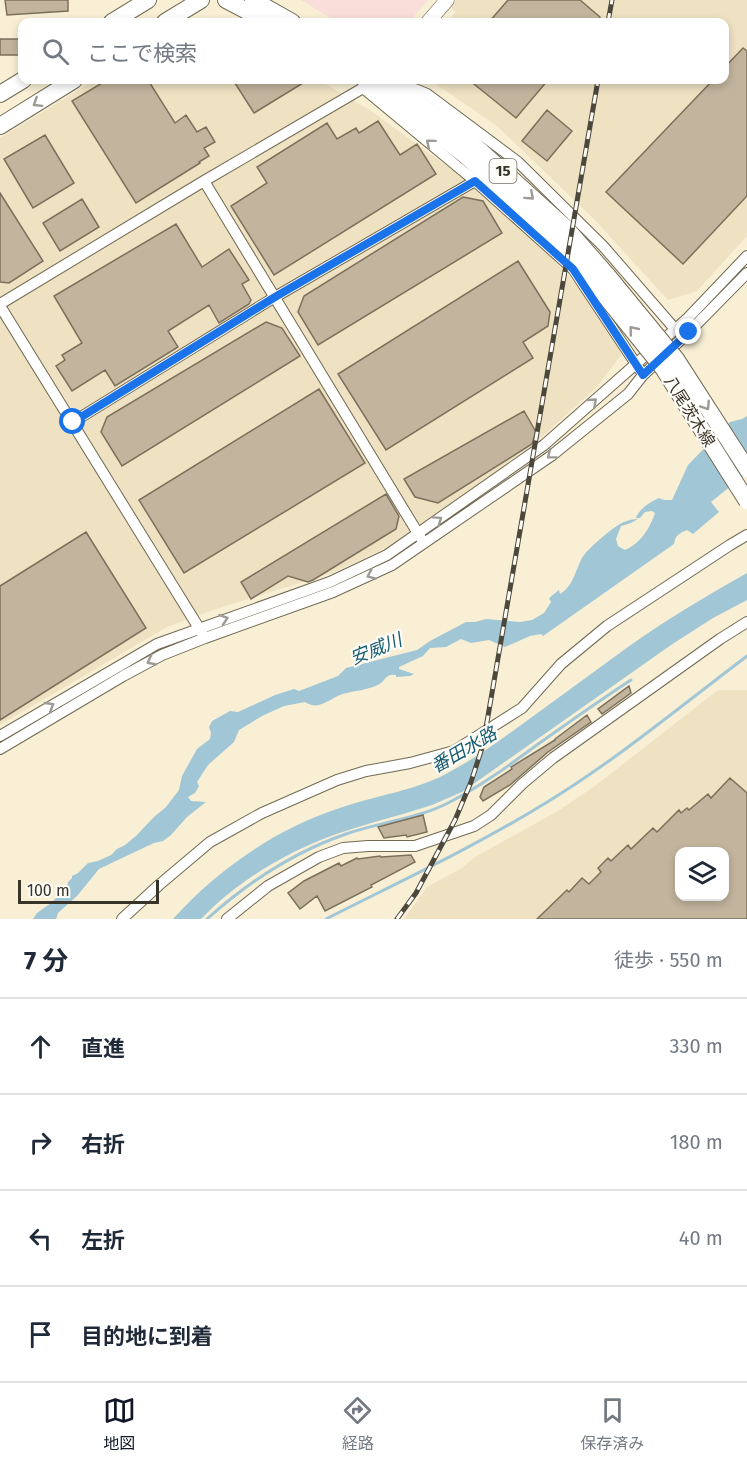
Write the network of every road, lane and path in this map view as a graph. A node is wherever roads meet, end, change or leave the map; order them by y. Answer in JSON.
{"nodes":[{"id":1,"x":148,"y":0,"type":"edge"},
{"id":2,"x":201,"y":0,"type":"edge"},
{"id":3,"x":226,"y":0,"type":"edge"},
{"id":4,"x":254,"y":0,"type":"edge"},
{"id":5,"x":447,"y":0,"type":"edge"},
{"id":6,"x":119,"y":18,"type":"edge"},
{"id":7,"x":172,"y":18,"type":"edge"},
{"id":8,"x":260,"y":18,"type":"edge"},
{"id":9,"x":285,"y":18,"type":"edge"},
{"id":10,"x":431,"y":18,"type":"edge"},
{"id":11,"x":18,"y":83,"type":"edge"},
{"id":12,"x":68,"y":84,"type":"edge"},
{"id":13,"x":359,"y":84,"type":"edge"},
{"id":14,"x":364,"y":84,"type":"edge"},
{"id":15,"x":365,"y":84,"type":"edge"},
{"id":16,"x":394,"y":84,"type":"edge"},
{"id":17,"x":400,"y":84,"type":"edge"},
{"id":18,"x":0,"y":94,"type":"edge"},
{"id":19,"x":384,"y":104,"type":"junction"},
{"id":20,"x":423,"y":123,"type":"junction"},
{"id":21,"x":0,"y":126,"type":"edge"},
{"id":22,"x":204,"y":181,"type":"junction"},
{"id":23,"x":475,"y":181,"type":"junction"},
{"id":24,"x":747,"y":256,"type":"edge"},
{"id":25,"x":747,"y":273,"type":"edge"},
{"id":26,"x":603,"y":281,"type":"junction"},
{"id":27,"x":275,"y":297,"type":"junction"},
{"id":28,"x":0,"y":305,"type":"edge"},
{"id":29,"x":675,"y":328,"type":"junction"},
{"id":30,"x":636,"y":364,"type":"junction"},
{"id":31,"x":643,"y":375,"type":"junction"},
{"id":32,"x":73,"y":422,"type":"junction"},
{"id":33,"x":747,"y":469,"type":"edge"},
{"id":34,"x":747,"y":501,"type":"edge"},
{"id":35,"x":747,"y":535,"type":"edge"},
{"id":36,"x":421,"y":538,"type":"junction"},
{"id":37,"x":747,"y":622,"type":"edge"},
{"id":38,"x":202,"y":633,"type":"junction"},
{"id":39,"x":0,"y":736,"type":"edge"},
{"id":40,"x":0,"y":749,"type":"edge"},
{"id":41,"x":122,"y":919,"type":"edge"},
{"id":42,"x":226,"y":919,"type":"edge"}],
"edges":[{"from":1,"to":6,"type":"main road"},
{"from":2,"to":7,"type":"main road"},
{"from":3,"to":8,"type":"main road"},
{"from":4,"to":9,"type":"main road"},
{"from":5,"to":10,"type":"street"},
{"from":11,"to":18,"type":"main road"},
{"from":12,"to":21,"type":"main road","one_way":true},
{"from":13,"to":22,"type":"street"},
{"from":14,"to":19,"type":"street"},
{"from":15,"to":20,"type":"main road","name":"八尾茨木線","number":"15"},
{"from":16,"to":26,"type":"main road","name":"八尾茨木線","number":"15","one_way":true},
{"from":17,"to":29,"type":"street"},
{"from":19,"to":20,"type":"main road"},
{"from":23,"to":19,"type":"street","one_way":true},
{"from":20,"to":26,"type":"main road","name":"八尾茨木線","number":"15"},
{"from":22,"to":27,"type":"street"},
{"from":22,"to":28,"type":"street"},
{"from":23,"to":27,"type":"street"},
{"from":23,"to":30,"type":"street"},
{"from":24,"to":29,"type":"street"},
{"from":25,"to":31,"type":"street"},
{"from":26,"to":33,"type":"main road","name":"八尾茨木線","number":"15","one_way":true,"bridge":true},
{"from":34,"to":26,"type":"main road","name":"八尾茨木線","number":"15","one_way":true,"bridge":true},
{"from":27,"to":32,"type":"street"},
{"from":27,"to":36,"type":"street"},
{"from":28,"to":32,"type":"street"},
{"from":29,"to":30,"type":"street"},
{"from":30,"to":31,"type":"street"},
{"from":36,"to":30,"type":"street","one_way":true},
{"from":31,"to":36,"type":"street","one_way":true},
{"from":32,"to":38,"type":"street"},
{"from":35,"to":41,"type":"street"},
{"from":36,"to":38,"type":"street"},
{"from":37,"to":42,"type":"street"},
{"from":39,"to":38,"type":"street","one_way":true},
{"from":38,"to":40,"type":"street","one_way":true}]}
